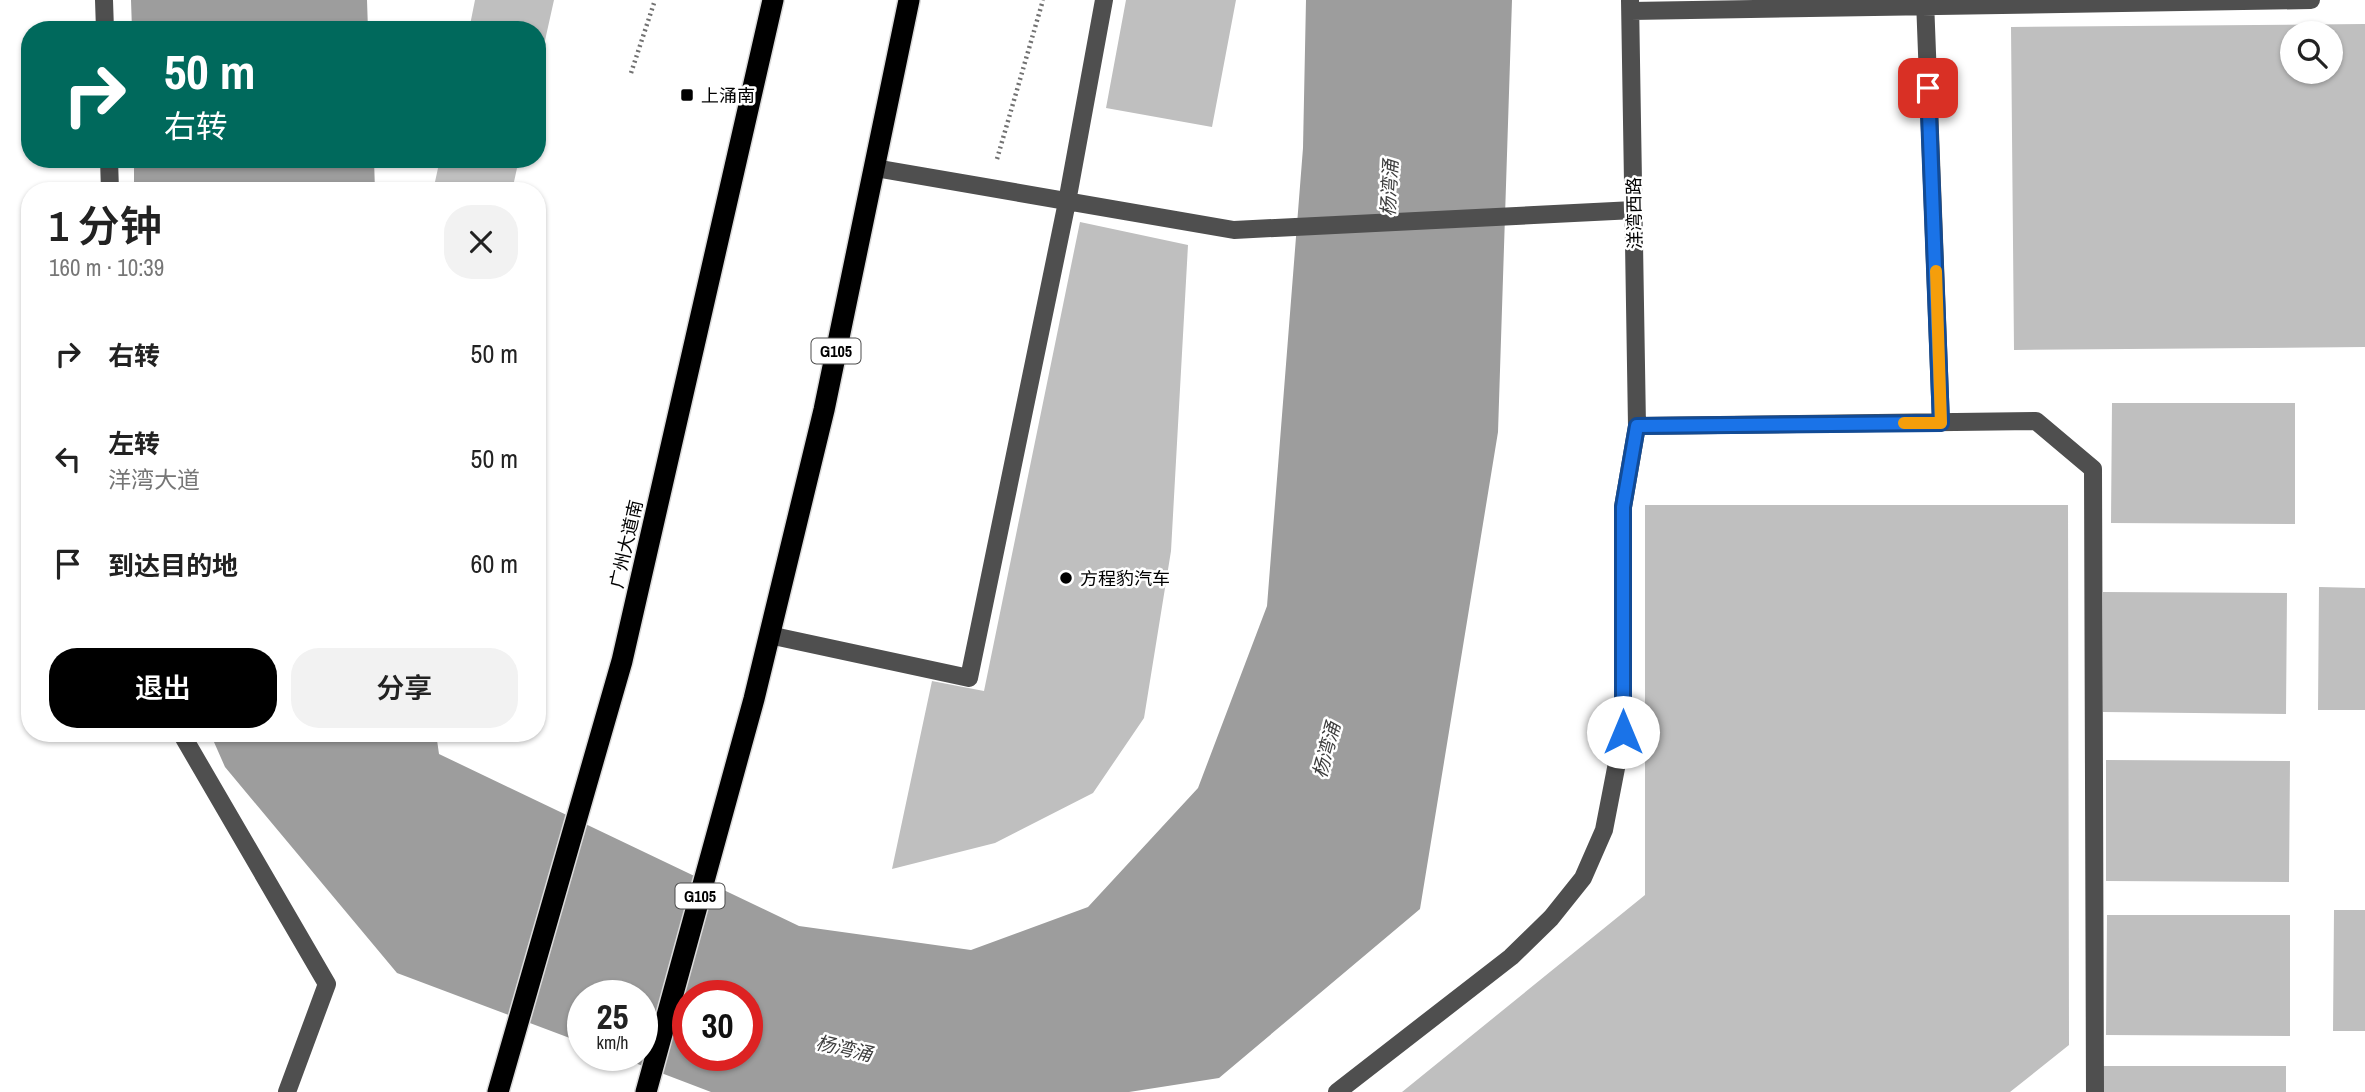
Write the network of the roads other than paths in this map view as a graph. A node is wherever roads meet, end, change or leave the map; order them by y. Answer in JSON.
{"nodes":[{"id":1,"x":104,"y":0,"type":"edge"},
{"id":2,"x":773,"y":0,"type":"edge"},
{"id":3,"x":909,"y":0,"type":"edge"},
{"id":4,"x":1104,"y":0,"type":"edge"},
{"id":5,"x":2299,"y":1,"type":"edge"},
{"id":6,"x":1925,"y":2,"type":"edge"},
{"id":7,"x":1630,"y":6,"type":"edge"},
{"id":8,"x":105,"y":21,"type":"edge"},
{"id":9,"x":875,"y":169,"type":"junction"},
{"id":10,"x":1067,"y":202,"type":"junction"},
{"id":11,"x":1634,"y":210,"type":"junction"},
{"id":12,"x":1941,"y":423,"type":"junction"},
{"id":13,"x":1637,"y":426,"type":"junction"},
{"id":14,"x":769,"y":635,"type":"junction"},
{"id":15,"x":186,"y":742,"type":"edge"},
{"id":16,"x":2095,"y":1083,"type":"edge"},
{"id":17,"x":288,"y":1092,"type":"edge"},
{"id":18,"x":498,"y":1092,"type":"edge"},
{"id":19,"x":646,"y":1092,"type":"edge"},
{"id":20,"x":1337,"y":1092,"type":"edge"},
{"id":21,"x":2082,"y":1092,"type":"edge"}],
"edges":[{"from":1,"to":8,"type":"street"},
{"from":2,"to":18,"type":"highway","name":"广州大道南"},
{"from":3,"to":9,"type":"highway","number":"G105"},
{"from":4,"to":10,"type":"street"},
{"from":5,"to":6,"type":"street"},
{"from":6,"to":7,"type":"street"},
{"from":6,"to":12,"type":"street"},
{"from":7,"to":11,"type":"street","name":"洋湾西路"},
{"from":9,"to":10,"type":"street"},
{"from":9,"to":14,"type":"highway","number":"G105"},
{"from":10,"to":11,"type":"street"},
{"from":10,"to":14,"type":"street"},
{"from":11,"to":13,"type":"street","name":"洋湾西路"},
{"from":12,"to":13,"type":"street"},
{"from":12,"to":16,"type":"street"},
{"from":13,"to":20,"type":"street","name":"洋湾西路"},
{"from":14,"to":19,"type":"highway","number":"G105"},
{"from":15,"to":17,"type":"street"},
{"from":16,"to":21,"type":"street"}]}
